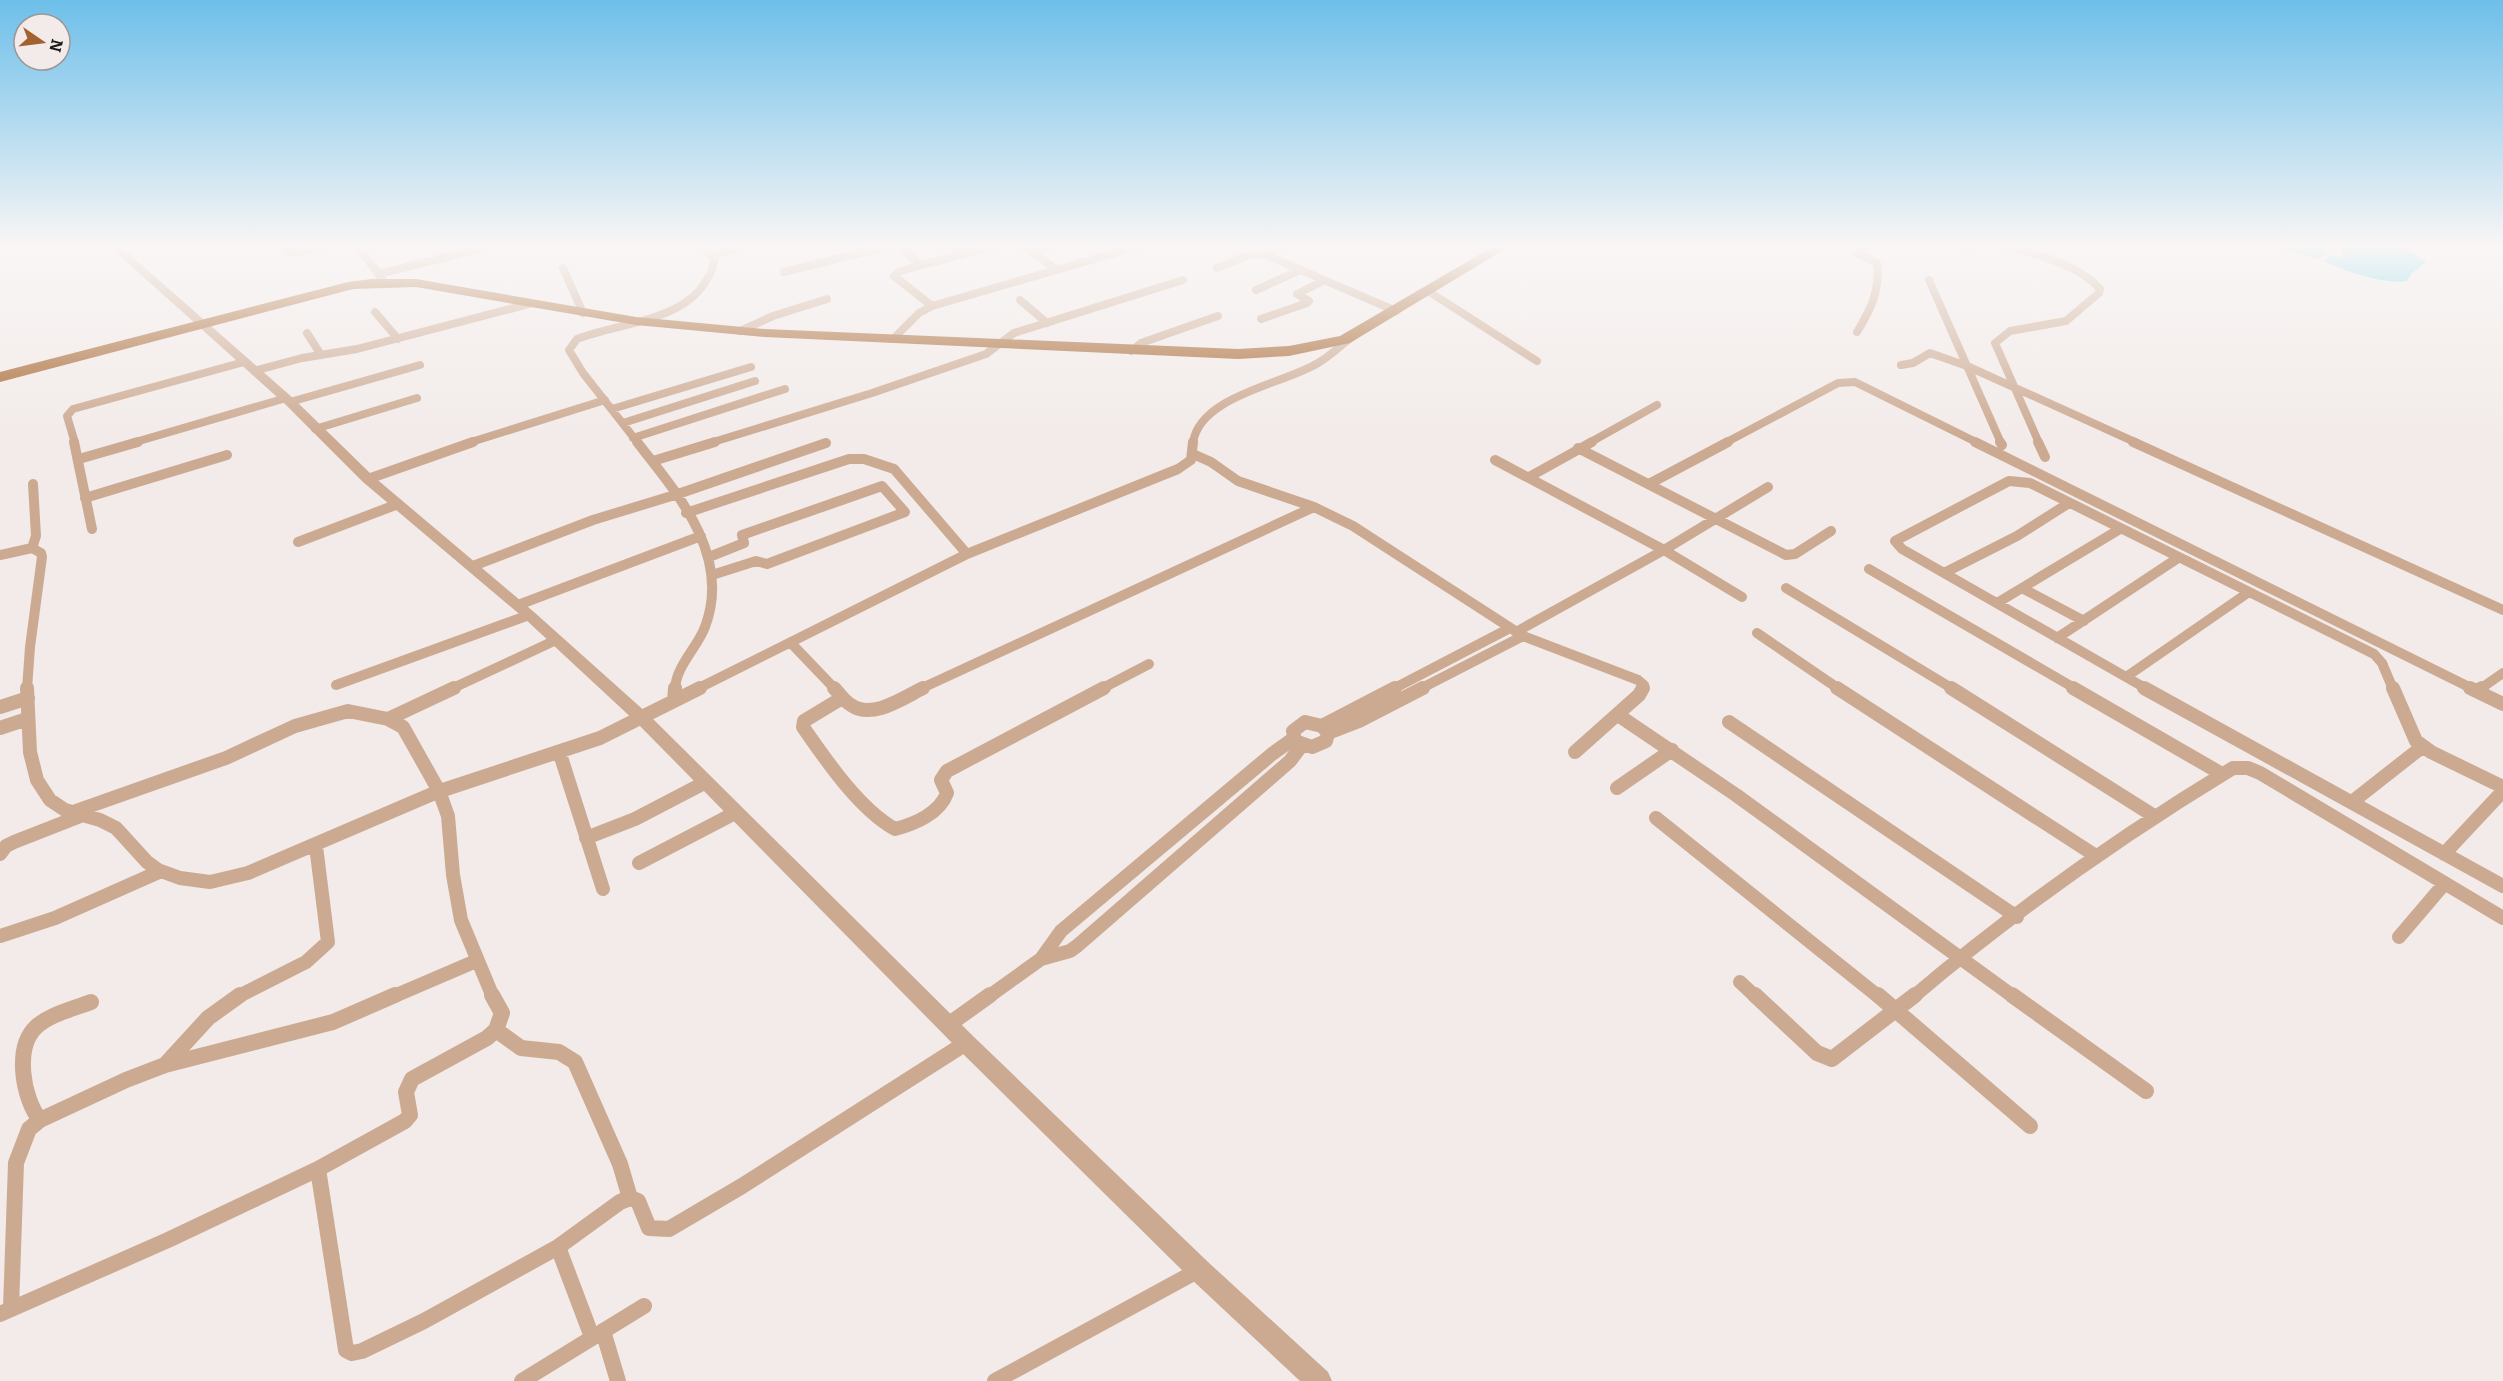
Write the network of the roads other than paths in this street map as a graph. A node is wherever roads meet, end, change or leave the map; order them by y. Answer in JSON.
{"nodes":[{"id":1,"x":186,"y":310,"type":"edge"},
{"id":2,"x":261,"y":310,"type":"edge"},
{"id":3,"x":505,"y":310,"type":"edge"},
{"id":4,"x":573,"y":310,"type":"edge"},
{"id":5,"x":666,"y":310,"type":"edge"},
{"id":6,"x":791,"y":310,"type":"edge"},
{"id":7,"x":924,"y":310,"type":"edge"},
{"id":8,"x":1032,"y":310,"type":"edge"},
{"id":9,"x":1087,"y":310,"type":"edge"},
{"id":10,"x":1286,"y":310,"type":"edge"},
{"id":11,"x":1458,"y":310,"type":"edge"},
{"id":12,"x":1871,"y":310,"type":"edge"},
{"id":13,"x":1942,"y":310,"type":"edge"},
{"id":14,"x":2079,"y":310,"type":"edge"},
{"id":15,"x":1396,"y":311,"type":"edge"},
{"id":16,"x":375,"y":312,"type":"dead end"},
{"id":17,"x":583,"y":312,"type":"joint"},
{"id":18,"x":1218,"y":316,"type":"dead end"},
{"id":19,"x":1261,"y":319,"type":"dead end"},
{"id":20,"x":636,"y":321,"type":"junction"},
{"id":21,"x":1047,"y":323,"type":"junction"},
{"id":22,"x":203,"y":326,"type":"junction"},
{"id":23,"x":740,"y":331,"type":"junction"},
{"id":24,"x":1857,"y":332,"type":"dead end"},
{"id":25,"x":307,"y":333,"type":"dead end"},
{"id":26,"x":1352,"y":337,"type":"junction"},
{"id":27,"x":398,"y":339,"type":"junction"},
{"id":28,"x":893,"y":339,"type":"junction"},
{"id":29,"x":995,"y":344,"type":"junction"},
{"id":30,"x":1131,"y":351,"type":"junction"},
{"id":31,"x":321,"y":355,"type":"junction"},
{"id":32,"x":1537,"y":361,"type":"dead end"},
{"id":33,"x":420,"y":365,"type":"dead end"},
{"id":34,"x":1901,"y":365,"type":"dead end"},
{"id":35,"x":1967,"y":366,"type":"junction"},
{"id":36,"x":249,"y":367,"type":"junction"},
{"id":37,"x":751,"y":367,"type":"dead end"},
{"id":38,"x":0,"y":377,"type":"edge"},
{"id":39,"x":755,"y":381,"type":"dead end"},
{"id":40,"x":0,"y":382,"type":"edge"},
{"id":41,"x":2015,"y":387,"type":"junction"},
{"id":42,"x":785,"y":389,"type":"dead end"},
{"id":43,"x":417,"y":398,"type":"dead end"},
{"id":44,"x":288,"y":400,"type":"junction"},
{"id":45,"x":605,"y":400,"type":"junction"},
{"id":46,"x":1657,"y":405,"type":"dead end"},
{"id":47,"x":612,"y":409,"type":"junction"},
{"id":48,"x":623,"y":423,"type":"junction"},
{"id":49,"x":315,"y":429,"type":"junction"},
{"id":50,"x":633,"y":438,"type":"junction"},
{"id":51,"x":826,"y":443,"type":"dead end"},
{"id":52,"x":2002,"y":445,"type":"dead end"},
{"id":53,"x":1578,"y":448,"type":"junction"},
{"id":54,"x":1193,"y":454,"type":"junction"},
{"id":55,"x":227,"y":455,"type":"dead end"},
{"id":56,"x":2044,"y":457,"type":"dead end"},
{"id":57,"x":79,"y":459,"type":"junction"},
{"id":58,"x":1495,"y":460,"type":"dead end"},
{"id":59,"x":653,"y":461,"type":"junction"},
{"id":60,"x":1529,"y":477,"type":"junction"},
{"id":61,"x":368,"y":479,"type":"junction"},
{"id":62,"x":33,"y":484,"type":"dead end"},
{"id":63,"x":1650,"y":484,"type":"junction"},
{"id":64,"x":1767,"y":487,"type":"dead end"},
{"id":65,"x":678,"y":494,"type":"junction"},
{"id":66,"x":85,"y":498,"type":"junction"},
{"id":67,"x":2069,"y":503,"type":"junction"},
{"id":68,"x":398,"y":504,"type":"junction"},
{"id":69,"x":1314,"y":507,"type":"junction"},
{"id":70,"x":686,"y":513,"type":"junction"},
{"id":71,"x":1717,"y":518,"type":"junction"},
{"id":72,"x":92,"y":529,"type":"dead end"},
{"id":73,"x":2120,"y":529,"type":"junction"},
{"id":74,"x":1831,"y":531,"type":"dead end"},
{"id":75,"x":701,"y":536,"type":"junction"},
{"id":76,"x":298,"y":542,"type":"dead end"},
{"id":77,"x":32,"y":548,"type":"junction"},
{"id":78,"x":1664,"y":550,"type":"junction"},
{"id":79,"x":967,"y":554,"type":"junction"},
{"id":80,"x":0,"y":555,"type":"edge"},
{"id":81,"x":708,"y":557,"type":"junction"},
{"id":82,"x":2178,"y":558,"type":"junction"},
{"id":83,"x":473,"y":566,"type":"junction"},
{"id":84,"x":1869,"y":569,"type":"dead end"},
{"id":85,"x":1944,"y":573,"type":"junction"},
{"id":86,"x":712,"y":575,"type":"junction"},
{"id":87,"x":1786,"y":588,"type":"dead end"},
{"id":88,"x":2022,"y":588,"type":"junction"},
{"id":89,"x":2249,"y":592,"type":"junction"},
{"id":90,"x":1742,"y":597,"type":"dead end"},
{"id":91,"x":1997,"y":603,"type":"junction"},
{"id":92,"x":523,"y":610,"type":"junction"},
{"id":93,"x":2503,"y":610,"type":"edge"},
{"id":94,"x":2084,"y":621,"type":"junction"},
{"id":95,"x":1516,"y":632,"type":"junction"},
{"id":96,"x":1757,"y":633,"type":"dead end"},
{"id":97,"x":2057,"y":638,"type":"junction"},
{"id":98,"x":556,"y":640,"type":"junction"},
{"id":99,"x":790,"y":643,"type":"junction"},
{"id":100,"x":1149,"y":664,"type":"dead end"},
{"id":101,"x":2503,"y":674,"type":"edge"},
{"id":102,"x":2126,"y":677,"type":"junction"},
{"id":103,"x":336,"y":685,"type":"dead end"},
{"id":104,"x":2477,"y":692,"type":"junction"},
{"id":105,"x":28,"y":698,"type":"junction"},
{"id":106,"x":842,"y":698,"type":"junction"},
{"id":107,"x":674,"y":701,"type":"junction"},
{"id":108,"x":2503,"y":704,"type":"edge"},
{"id":109,"x":0,"y":707,"type":"edge"},
{"id":110,"x":1618,"y":715,"type":"junction"},
{"id":111,"x":388,"y":718,"type":"junction"},
{"id":112,"x":642,"y":718,"type":"junction"},
{"id":113,"x":27,"y":719,"type":"junction"},
{"id":114,"x":1729,"y":722,"type":"dead end"},
{"id":115,"x":0,"y":728,"type":"edge"},
{"id":116,"x":1325,"y":729,"type":"junction"},
{"id":117,"x":1298,"y":742,"type":"junction"},
{"id":118,"x":2422,"y":747,"type":"junction"},
{"id":119,"x":1672,"y":750,"type":"junction"},
{"id":120,"x":1575,"y":752,"type":"dead end"},
{"id":121,"x":560,"y":753,"type":"junction"},
{"id":122,"x":2222,"y":774,"type":"junction"},
{"id":123,"x":706,"y":782,"type":"junction"},
{"id":124,"x":2503,"y":787,"type":"edge"},
{"id":125,"x":1617,"y":788,"type":"dead end"},
{"id":126,"x":439,"y":791,"type":"junction"},
{"id":127,"x":2503,"y":791,"type":"edge"},
{"id":128,"x":2352,"y":802,"type":"junction"},
{"id":129,"x":735,"y":813,"type":"junction"},
{"id":130,"x":79,"y":814,"type":"junction"},
{"id":131,"x":2154,"y":816,"type":"junction"},
{"id":132,"x":1656,"y":818,"type":"dead end"},
{"id":133,"x":586,"y":838,"type":"junction"},
{"id":134,"x":316,"y":846,"type":"junction"},
{"id":135,"x":2,"y":849,"type":"edge"},
{"id":136,"x":2444,"y":854,"type":"junction"},
{"id":137,"x":2096,"y":856,"type":"junction"},
{"id":138,"x":639,"y":863,"type":"dead end"},
{"id":139,"x":160,"y":871,"type":"junction"},
{"id":140,"x":2445,"y":883,"type":"junction"},
{"id":141,"x":2503,"y":886,"type":"edge"},
{"id":142,"x":603,"y":890,"type":"dead end"},
{"id":143,"x":2017,"y":917,"type":"junction"},
{"id":144,"x":2503,"y":918,"type":"edge"},
{"id":145,"x":0,"y":936,"type":"edge"},
{"id":146,"x":2399,"y":937,"type":"dead end"},
{"id":147,"x":1959,"y":958,"type":"junction"},
{"id":148,"x":1041,"y":959,"type":"junction"},
{"id":149,"x":476,"y":961,"type":"junction"},
{"id":150,"x":1740,"y":982,"type":"dead end"},
{"id":151,"x":90,"y":1002,"type":"dead end"},
{"id":152,"x":1897,"y":1011,"type":"junction"},
{"id":153,"x":948,"y":1025,"type":"junction"},
{"id":154,"x":496,"y":1030,"type":"junction"},
{"id":155,"x":966,"y":1043,"type":"junction"},
{"id":156,"x":165,"y":1065,"type":"junction"},
{"id":157,"x":2146,"y":1091,"type":"dead end"},
{"id":158,"x":39,"y":1120,"type":"junction"},
{"id":159,"x":2030,"y":1126,"type":"dead end"},
{"id":160,"x":318,"y":1169,"type":"junction"},
{"id":161,"x":630,"y":1198,"type":"junction"},
{"id":162,"x":558,"y":1247,"type":"junction"},
{"id":163,"x":1198,"y":1270,"type":"junction"},
{"id":164,"x":644,"y":1306,"type":"dead end"},
{"id":165,"x":5,"y":1311,"type":"edge"},
{"id":166,"x":598,"y":1334,"type":"junction"},
{"id":167,"x":522,"y":1381,"type":"edge"},
{"id":168,"x":618,"y":1381,"type":"edge"},
{"id":169,"x":996,"y":1381,"type":"edge"},
{"id":170,"x":1319,"y":1381,"type":"edge"}],
"edges":[{"from":1,"to":22,"type":"street"},
{"from":2,"to":22,"type":"highway"},
{"from":3,"to":27,"type":"street"},
{"from":4,"to":17,"type":"highway"},
{"from":5,"to":20,"type":"street"},
{"from":6,"to":23,"type":"street"},
{"from":7,"to":28,"type":"street"},
{"from":8,"to":21,"type":"street"},
{"from":9,"to":21,"type":"street"},
{"from":10,"to":19,"type":"street"},
{"from":11,"to":32,"type":"street"},
{"from":12,"to":24,"type":"street"},
{"from":13,"to":35,"type":"street"},
{"from":14,"to":41,"type":"street"},
{"from":15,"to":26,"type":"highway"},
{"from":16,"to":27,"type":"street"},
{"from":17,"to":20,"type":"highway"},
{"from":18,"to":30,"type":"street"},
{"from":20,"to":23,"type":"highway"},
{"from":20,"to":45,"type":"street"},
{"from":21,"to":29,"type":"street"},
{"from":22,"to":36,"type":"street"},
{"from":22,"to":38,"type":"highway"},
{"from":22,"to":40,"type":"highway"},
{"from":23,"to":28,"type":"highway"},
{"from":25,"to":31,"type":"street"},
{"from":26,"to":30,"type":"highway"},
{"from":26,"to":54,"type":"street"},
{"from":27,"to":31,"type":"street"},
{"from":28,"to":29,"type":"highway"},
{"from":29,"to":30,"type":"highway"},
{"from":29,"to":59,"type":"street"},
{"from":31,"to":36,"type":"street"},
{"from":33,"to":44,"type":"street"},
{"from":34,"to":35,"type":"street"},
{"from":35,"to":41,"type":"street"},
{"from":35,"to":52,"type":"street"},
{"from":36,"to":44,"type":"street"},
{"from":36,"to":57,"type":"street"},
{"from":37,"to":47,"type":"street"},
{"from":39,"to":48,"type":"street"},
{"from":41,"to":56,"type":"street"},
{"from":41,"to":93,"type":"street"},
{"from":42,"to":50,"type":"street"},
{"from":43,"to":49,"type":"street"},
{"from":44,"to":49,"type":"street"},
{"from":44,"to":57,"type":"street"},
{"from":45,"to":47,"type":"street"},
{"from":45,"to":61,"type":"street"},
{"from":46,"to":53,"type":"street"},
{"from":47,"to":48,"type":"street"},
{"from":48,"to":50,"type":"street"},
{"from":49,"to":61,"type":"street"},
{"from":50,"to":59,"type":"street"},
{"from":51,"to":65,"type":"street"},
{"from":53,"to":60,"type":"street"},
{"from":53,"to":63,"type":"street"},
{"from":54,"to":69,"type":"street"},
{"from":54,"to":79,"type":"street"},
{"from":55,"to":66,"type":"street"},
{"from":57,"to":66,"type":"street"},
{"from":58,"to":60,"type":"street"},
{"from":59,"to":65,"type":"street"},
{"from":60,"to":78,"type":"street"},
{"from":61,"to":68,"type":"street"},
{"from":62,"to":77,"type":"street"},
{"from":63,"to":71,"type":"street"},
{"from":63,"to":104,"type":"street"},
{"from":64,"to":71,"type":"street"},
{"from":65,"to":70,"type":"street"},
{"from":65,"to":83,"type":"street"},
{"from":66,"to":72,"type":"street"},
{"from":67,"to":73,"type":"street"},
{"from":67,"to":85,"type":"street"},
{"from":67,"to":85,"type":"street"},
{"from":68,"to":76,"type":"street"},
{"from":68,"to":83,"type":"street"},
{"from":69,"to":95,"type":"street"},
{"from":69,"to":106,"type":"street"},
{"from":70,"to":75,"type":"street"},
{"from":70,"to":79,"type":"street"},
{"from":71,"to":74,"type":"street"},
{"from":71,"to":78,"type":"street"},
{"from":73,"to":82,"type":"street"},
{"from":73,"to":88,"type":"street"},
{"from":75,"to":81,"type":"street"},
{"from":75,"to":92,"type":"street"},
{"from":77,"to":80,"type":"street"},
{"from":77,"to":105,"type":"street"},
{"from":78,"to":90,"type":"street"},
{"from":78,"to":95,"type":"street"},
{"from":79,"to":99,"type":"street"},
{"from":81,"to":86,"type":"street"},
{"from":81,"to":86,"type":"street"},
{"from":82,"to":89,"type":"street"},
{"from":82,"to":94,"type":"street"},
{"from":83,"to":92,"type":"street"},
{"from":84,"to":122,"type":"street"},
{"from":85,"to":91,"type":"street"},
{"from":86,"to":107,"type":"street"},
{"from":87,"to":131,"type":"street"},
{"from":88,"to":91,"type":"street"},
{"from":88,"to":94,"type":"street"},
{"from":89,"to":102,"type":"street"},
{"from":89,"to":118,"type":"street"},
{"from":91,"to":97,"type":"street"},
{"from":92,"to":98,"type":"street"},
{"from":92,"to":103,"type":"street"},
{"from":94,"to":97,"type":"street"},
{"from":95,"to":110,"type":"street"},
{"from":95,"to":116,"type":"street"},
{"from":96,"to":137,"type":"street"},
{"from":97,"to":102,"type":"street"},
{"from":98,"to":111,"type":"street"},
{"from":98,"to":112,"type":"street"},
{"from":99,"to":106,"type":"street"},
{"from":99,"to":107,"type":"street"},
{"from":100,"to":106,"type":"street"},
{"from":101,"to":104,"type":"street"},
{"from":102,"to":128,"type":"street"},
{"from":104,"to":108,"type":"street"},
{"from":105,"to":109,"type":"street"},
{"from":105,"to":113,"type":"street"},
{"from":107,"to":112,"type":"street"},
{"from":110,"to":119,"type":"street"},
{"from":110,"to":120,"type":"street"},
{"from":111,"to":126,"type":"street"},
{"from":111,"to":130,"type":"street"},
{"from":112,"to":121,"type":"street"},
{"from":112,"to":123,"type":"street"},
{"from":113,"to":115,"type":"street"},
{"from":113,"to":130,"type":"street"},
{"from":114,"to":143,"type":"street"},
{"from":116,"to":117,"type":"street"},
{"from":116,"to":117,"type":"street"},
{"from":117,"to":148,"type":"street"},
{"from":117,"to":148,"type":"street"},
{"from":118,"to":124,"type":"street"},
{"from":118,"to":128,"type":"street"},
{"from":119,"to":125,"type":"street"},
{"from":119,"to":147,"type":"street"},
{"from":121,"to":126,"type":"street"},
{"from":121,"to":133,"type":"street"},
{"from":122,"to":131,"type":"street"},
{"from":122,"to":140,"type":"street"},
{"from":123,"to":129,"type":"street"},
{"from":123,"to":133,"type":"street"},
{"from":126,"to":134,"type":"street"},
{"from":126,"to":149,"type":"street"},
{"from":127,"to":136,"type":"street"},
{"from":128,"to":136,"type":"street"},
{"from":129,"to":138,"type":"street"},
{"from":129,"to":153,"type":"street"},
{"from":130,"to":135,"type":"street"},
{"from":130,"to":139,"type":"street"},
{"from":131,"to":137,"type":"street"},
{"from":132,"to":152,"type":"street"},
{"from":133,"to":142,"type":"street"},
{"from":134,"to":139,"type":"street"},
{"from":134,"to":156,"type":"street"},
{"from":136,"to":141,"type":"street"},
{"from":137,"to":143,"type":"street"},
{"from":139,"to":145,"type":"street"},
{"from":140,"to":144,"type":"street"},
{"from":140,"to":146,"type":"street"},
{"from":143,"to":147,"type":"street"},
{"from":147,"to":152,"type":"street"},
{"from":147,"to":157,"type":"street"},
{"from":148,"to":153,"type":"street"},
{"from":149,"to":154,"type":"street"},
{"from":149,"to":156,"type":"street"},
{"from":150,"to":152,"type":"street"},
{"from":151,"to":158,"type":"street"},
{"from":152,"to":159,"type":"street"},
{"from":153,"to":155,"type":"street"},
{"from":154,"to":160,"type":"street"},
{"from":154,"to":161,"type":"street"},
{"from":155,"to":161,"type":"street"},
{"from":155,"to":163,"type":"street"},
{"from":156,"to":158,"type":"street"},
{"from":158,"to":165,"type":"street"},
{"from":160,"to":162,"type":"street"},
{"from":160,"to":165,"type":"street"},
{"from":161,"to":162,"type":"street"},
{"from":162,"to":166,"type":"street"},
{"from":163,"to":169,"type":"street"},
{"from":163,"to":170,"type":"street"},
{"from":164,"to":166,"type":"street"},
{"from":166,"to":167,"type":"street"},
{"from":166,"to":168,"type":"street"}]}
